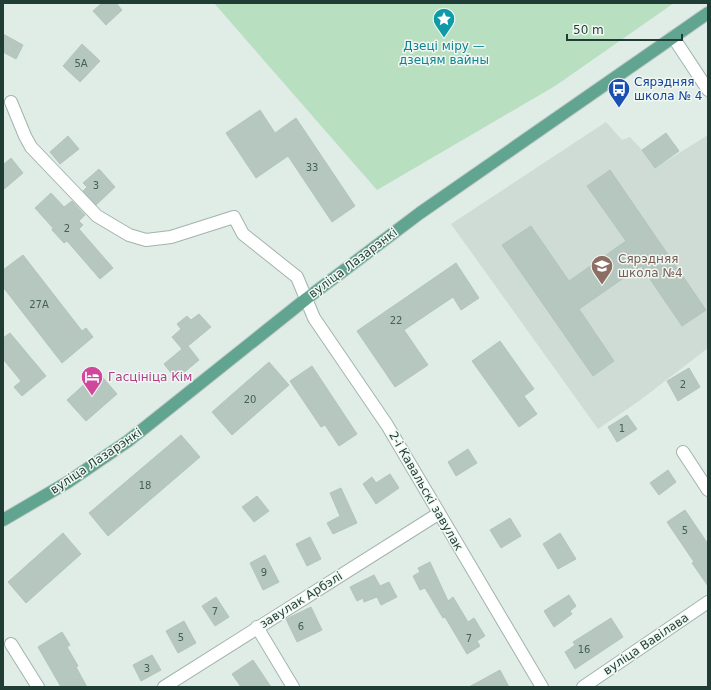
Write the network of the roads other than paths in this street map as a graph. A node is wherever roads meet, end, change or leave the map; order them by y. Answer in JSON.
{"nodes":[{"id":1,"x":708,"y":13,"type":"edge"},
{"id":2,"x":673,"y":37,"type":"junction"},
{"id":3,"x":708,"y":90,"type":"edge"},
{"id":4,"x":11,"y":102,"type":"dead end"},
{"id":5,"x":306,"y":299,"type":"junction"},
{"id":6,"x":683,"y":452,"type":"dead end"},
{"id":7,"x":708,"y":490,"type":"edge"},
{"id":8,"x":438,"y":514,"type":"junction"},
{"id":9,"x":3,"y":520,"type":"edge"},
{"id":10,"x":708,"y":602,"type":"edge"},
{"id":11,"x":257,"y":627,"type":"junction"},
{"id":12,"x":11,"y":644,"type":"dead end"},
{"id":13,"x":38,"y":687,"type":"edge"},
{"id":14,"x":164,"y":687,"type":"edge"},
{"id":15,"x":293,"y":687,"type":"edge"},
{"id":16,"x":542,"y":687,"type":"edge"},
{"id":17,"x":583,"y":687,"type":"edge"}],
"edges":[{"from":1,"to":2,"type":"main road","name":"вуліца Лазарэнкі"},
{"from":2,"to":3,"type":"street"},
{"from":2,"to":5,"type":"main road","name":"вуліца Лазарэнкі"},
{"from":4,"to":5,"type":"street","name":"2-і Кавальскі завулак"},
{"from":5,"to":8,"type":"street","name":"2-і Кавальскі завулак"},
{"from":5,"to":9,"type":"main road","name":"вуліца Лазарэнкі"},
{"from":6,"to":7,"type":"street"},
{"from":8,"to":11,"type":"street","name":"завулак Арбэлі"},
{"from":8,"to":16,"type":"street","name":"2-і Кавальскі завулак"},
{"from":10,"to":17,"type":"street","name":"вуліца Вавілава"},
{"from":11,"to":14,"type":"street","name":"завулак Арбэлі"},
{"from":11,"to":15,"type":"street"},
{"from":12,"to":13,"type":"street"}]}
